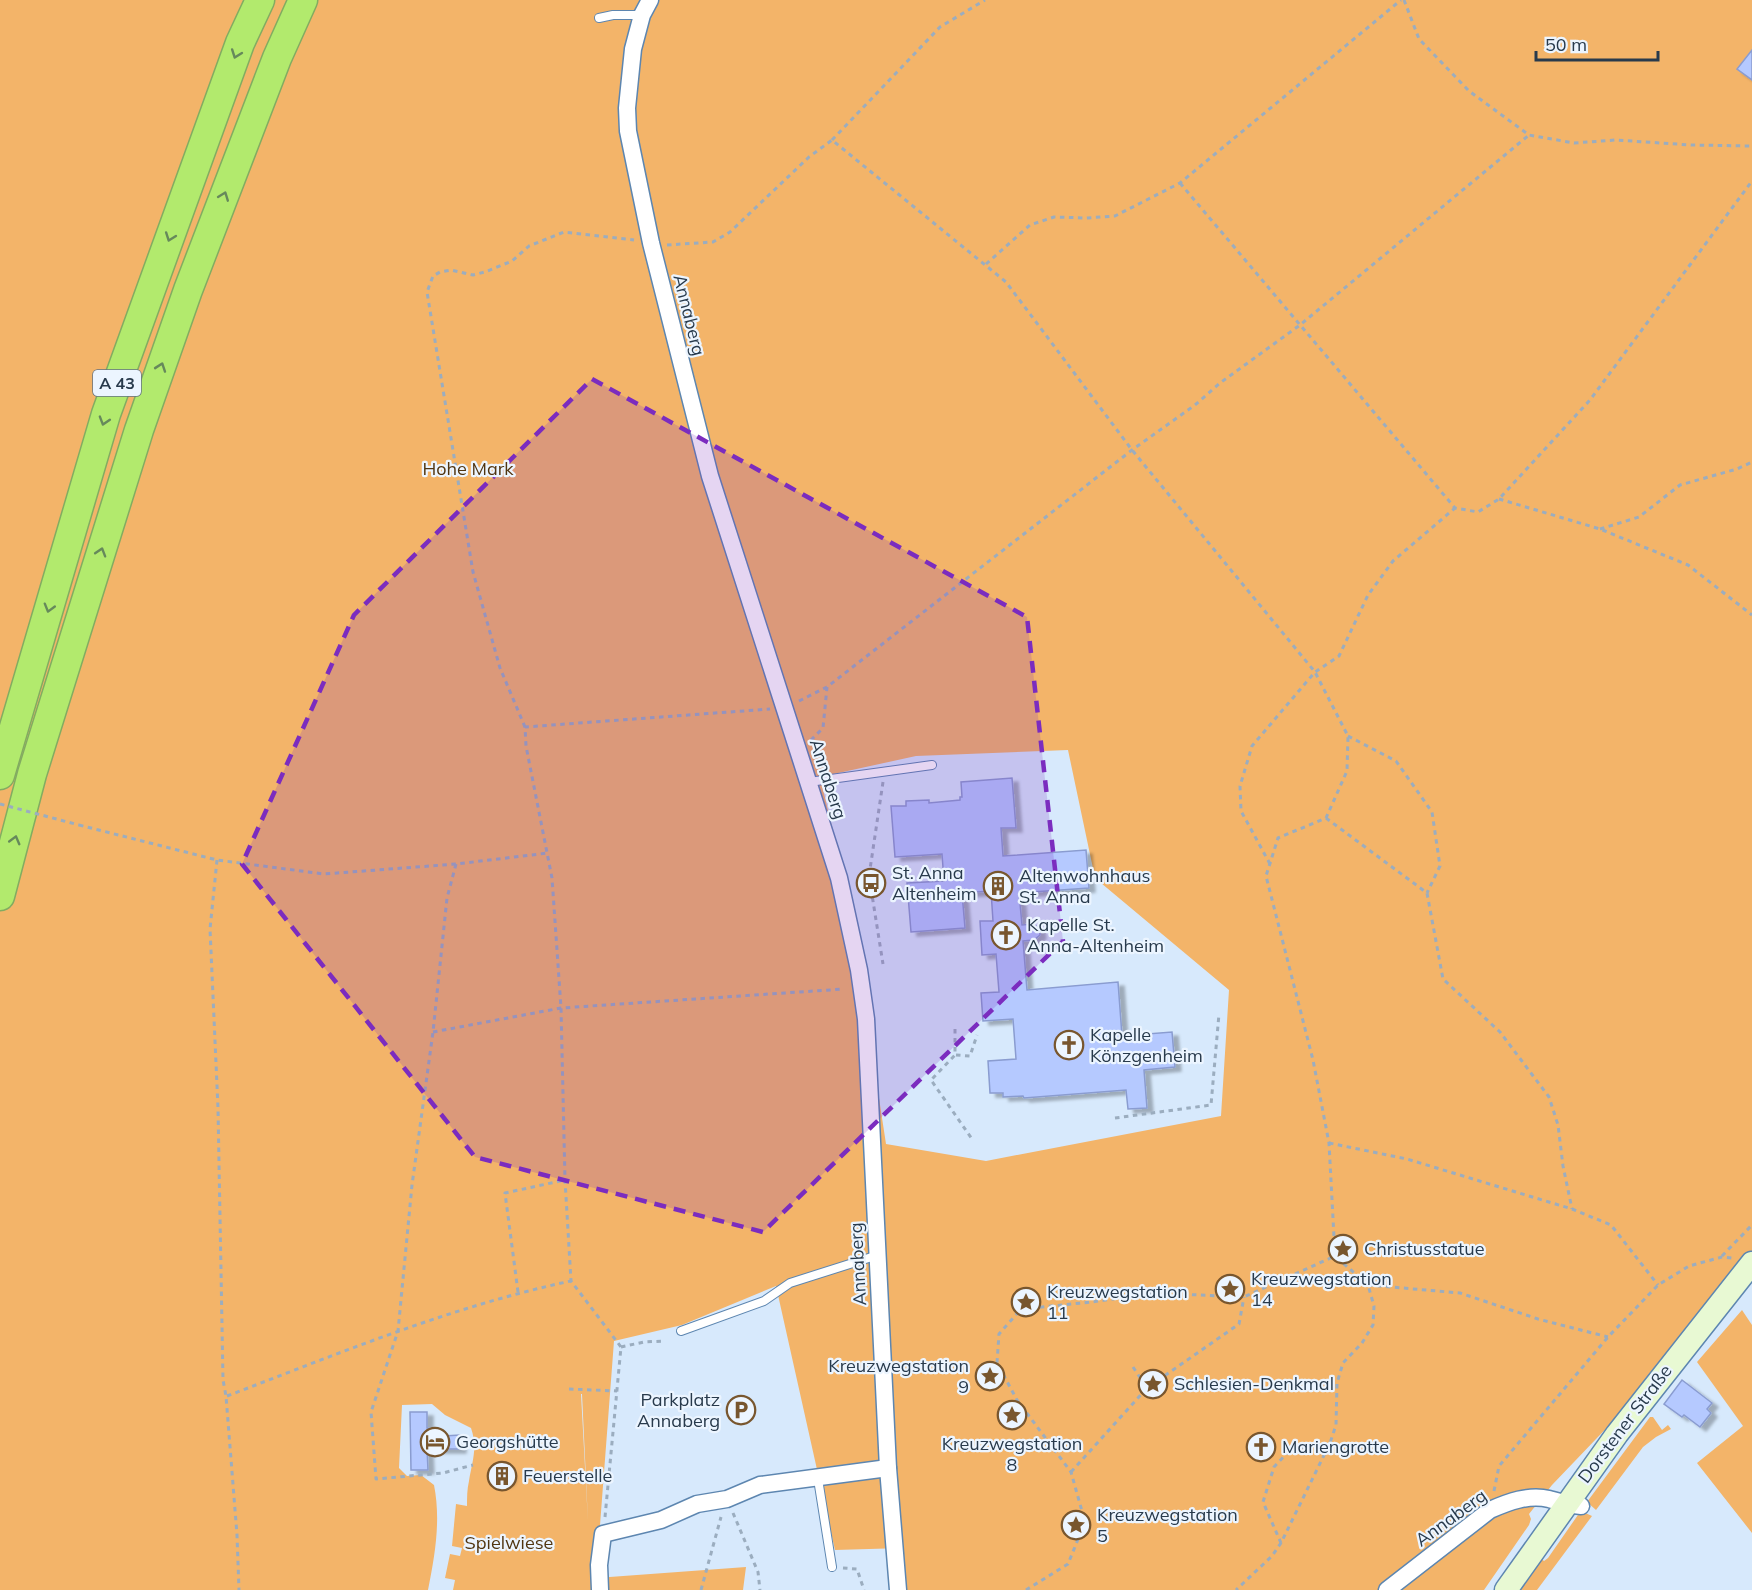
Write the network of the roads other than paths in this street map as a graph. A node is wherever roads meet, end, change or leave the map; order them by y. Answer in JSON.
{"nodes":[{"id":1,"x":260,"y":0,"type":"edge"},
{"id":2,"x":303,"y":0,"type":"edge"},
{"id":3,"x":650,"y":0,"type":"edge"},
{"id":4,"x":642,"y":15,"type":"junction"},
{"id":5,"x":599,"y":18,"type":"dead end"},
{"id":6,"x":933,"y":765,"type":"dead end"},
{"id":7,"x":0,"y":775,"type":"edge"},
{"id":8,"x":809,"y":782,"type":"junction"},
{"id":9,"x":0,"y":896,"type":"edge"},
{"id":10,"x":878,"y":1255,"type":"junction"},
{"id":11,"x":1747,"y":1261,"type":"edge"},
{"id":12,"x":681,"y":1331,"type":"dead end"},
{"id":13,"x":888,"y":1468,"type":"junction"},
{"id":14,"x":818,"y":1479,"type":"junction"},
{"id":15,"x":1573,"y":1505,"type":"junction"},
{"id":16,"x":832,"y":1567,"type":"road end"},
{"id":17,"x":600,"y":1590,"type":"edge"},
{"id":18,"x":898,"y":1590,"type":"edge"},
{"id":19,"x":1387,"y":1590,"type":"edge"},
{"id":20,"x":1506,"y":1590,"type":"edge"}],
"edges":[{"from":1,"to":7,"type":"highway","number":"A 43","one_way":true},
{"from":9,"to":2,"type":"highway","number":"A 43","one_way":true},
{"from":3,"to":4,"type":"street","name":"Annaberg"},
{"from":4,"to":5,"type":"lane"},
{"from":4,"to":8,"type":"street","name":"Annaberg"},
{"from":6,"to":8,"type":"lane"},
{"from":8,"to":10,"type":"street","name":"Annaberg"},
{"from":10,"to":12,"type":"lane"},
{"from":10,"to":13,"type":"street","name":"Annaberg"},
{"from":11,"to":15,"type":"main road","name":"Dorstener Straße"},
{"from":13,"to":14,"type":"street"},
{"from":13,"to":18,"type":"street","name":"Annaberg"},
{"from":14,"to":16,"type":"lane"},
{"from":14,"to":17,"type":"street"},
{"from":15,"to":19,"type":"street","name":"Annaberg"},
{"from":15,"to":20,"type":"main road","name":"Dorstener Straße"}]}
